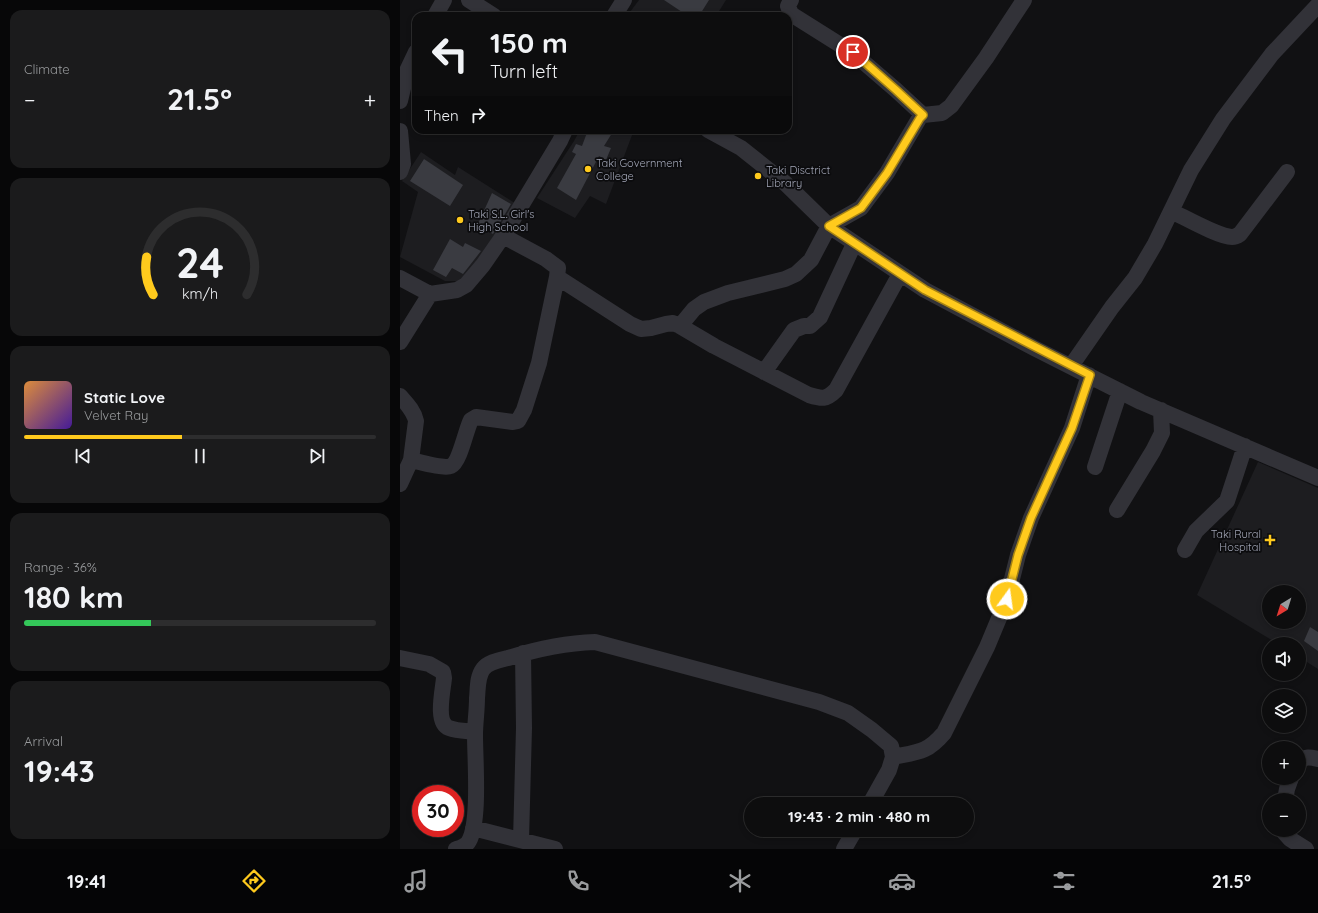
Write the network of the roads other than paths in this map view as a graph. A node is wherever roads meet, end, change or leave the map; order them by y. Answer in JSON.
{"nodes":[{"id":1,"x":444,"y":0,"type":"edge"},
{"id":2,"x":469,"y":0,"type":"edge"},
{"id":3,"x":624,"y":0,"type":"edge"},
{"id":4,"x":791,"y":0,"type":"edge"},
{"id":5,"x":1024,"y":0,"type":"edge"},
{"id":6,"x":1318,"y":5,"type":"edge"},
{"id":7,"x":437,"y":12,"type":"edge"},
{"id":8,"x":488,"y":12,"type":"edge"},
{"id":9,"x":616,"y":12,"type":"edge"},
{"id":10,"x":790,"y":12,"type":"edge"},
{"id":11,"x":792,"y":15,"type":"edge"},
{"id":12,"x":412,"y":60,"type":"edge"},
{"id":13,"x":401,"y":92,"type":"edge"},
{"id":14,"x":923,"y":115,"type":"junction"},
{"id":15,"x":400,"y":131,"type":"edge"},
{"id":16,"x":563,"y":134,"type":"edge"},
{"id":17,"x":715,"y":134,"type":"edge"},
{"id":18,"x":400,"y":172,"type":"edge"},
{"id":19,"x":1287,"y":172,"type":"dead end"},
{"id":20,"x":1171,"y":211,"type":"junction"},
{"id":21,"x":829,"y":226,"type":"junction"},
{"id":22,"x":503,"y":236,"type":"junction"},
{"id":23,"x":854,"y":244,"type":"junction"},
{"id":24,"x":900,"y":274,"type":"junction"},
{"id":25,"x":557,"y":277,"type":"junction"},
{"id":26,"x":400,"y":278,"type":"edge"},
{"id":27,"x":430,"y":294,"type":"junction"},
{"id":28,"x":680,"y":326,"type":"junction"},
{"id":29,"x":400,"y":342,"type":"edge"},
{"id":30,"x":1072,"y":366,"type":"junction"},
{"id":31,"x":764,"y":372,"type":"junction"},
{"id":32,"x":1090,"y":375,"type":"junction"},
{"id":33,"x":1120,"y":391,"type":"junction"},
{"id":34,"x":400,"y":396,"type":"edge"},
{"id":35,"x":1161,"y":410,"type":"junction"},
{"id":36,"x":1244,"y":446,"type":"junction"},
{"id":37,"x":411,"y":460,"type":"junction"},
{"id":38,"x":1095,"y":467,"type":"dead end"},
{"id":39,"x":1318,"y":478,"type":"edge"},
{"id":40,"x":400,"y":484,"type":"edge"},
{"id":41,"x":1118,"y":510,"type":"dead end"},
{"id":42,"x":1184,"y":550,"type":"dead end"},
{"id":43,"x":523,"y":653,"type":"junction"},
{"id":44,"x":400,"y":658,"type":"edge"},
{"id":45,"x":475,"y":732,"type":"junction"},
{"id":46,"x":893,"y":757,"type":"junction"},
{"id":47,"x":1306,"y":757,"type":"edge"},
{"id":48,"x":1318,"y":758,"type":"edge"},
{"id":49,"x":874,"y":797,"type":"edge"},
{"id":50,"x":473,"y":828,"type":"junction"},
{"id":51,"x":850,"y":837,"type":"edge"},
{"id":52,"x":1289,"y":837,"type":"edge"},
{"id":53,"x":521,"y":840,"type":"junction"},
{"id":54,"x":456,"y":849,"type":"edge"},
{"id":55,"x":555,"y":849,"type":"edge"},
{"id":56,"x":844,"y":849,"type":"edge"},
{"id":57,"x":1306,"y":849,"type":"edge"}],
"edges":[{"from":1,"to":7,"type":"street"},
{"from":2,"to":8,"type":"street"},
{"from":3,"to":9,"type":"street"},
{"from":4,"to":10,"type":"street"},
{"from":5,"to":14,"type":"street"},
{"from":6,"to":20,"type":"street"},
{"from":11,"to":14,"type":"street"},
{"from":12,"to":13,"type":"street"},
{"from":14,"to":21,"type":"street"},
{"from":15,"to":18,"type":"street"},
{"from":16,"to":22,"type":"street"},
{"from":17,"to":21,"type":"street"},
{"from":19,"to":20,"type":"street"},
{"from":20,"to":30,"type":"street"},
{"from":21,"to":23,"type":"street"},
{"from":21,"to":28,"type":"street"},
{"from":22,"to":25,"type":"street"},
{"from":22,"to":27,"type":"street"},
{"from":23,"to":24,"type":"street"},
{"from":23,"to":31,"type":"street"},
{"from":24,"to":30,"type":"street"},
{"from":24,"to":31,"type":"street"},
{"from":25,"to":28,"type":"street"},
{"from":25,"to":37,"type":"street"},
{"from":26,"to":27,"type":"street"},
{"from":27,"to":29,"type":"street"},
{"from":28,"to":31,"type":"street"},
{"from":30,"to":32,"type":"street"},
{"from":32,"to":33,"type":"street"},
{"from":32,"to":46,"type":"street"},
{"from":33,"to":35,"type":"street"},
{"from":33,"to":38,"type":"street"},
{"from":34,"to":37,"type":"street"},
{"from":35,"to":36,"type":"street"},
{"from":35,"to":41,"type":"street"},
{"from":36,"to":39,"type":"street"},
{"from":36,"to":42,"type":"street"},
{"from":37,"to":40,"type":"street"},
{"from":43,"to":45,"type":"street"},
{"from":43,"to":46,"type":"street"},
{"from":43,"to":53,"type":"street"},
{"from":44,"to":45,"type":"street"},
{"from":45,"to":50,"type":"street"},
{"from":46,"to":49,"type":"street"},
{"from":47,"to":48,"type":"street"},
{"from":50,"to":53,"type":"street"},
{"from":50,"to":54,"type":"street"},
{"from":51,"to":56,"type":"street"},
{"from":52,"to":57,"type":"street"},
{"from":53,"to":55,"type":"street"}]}
